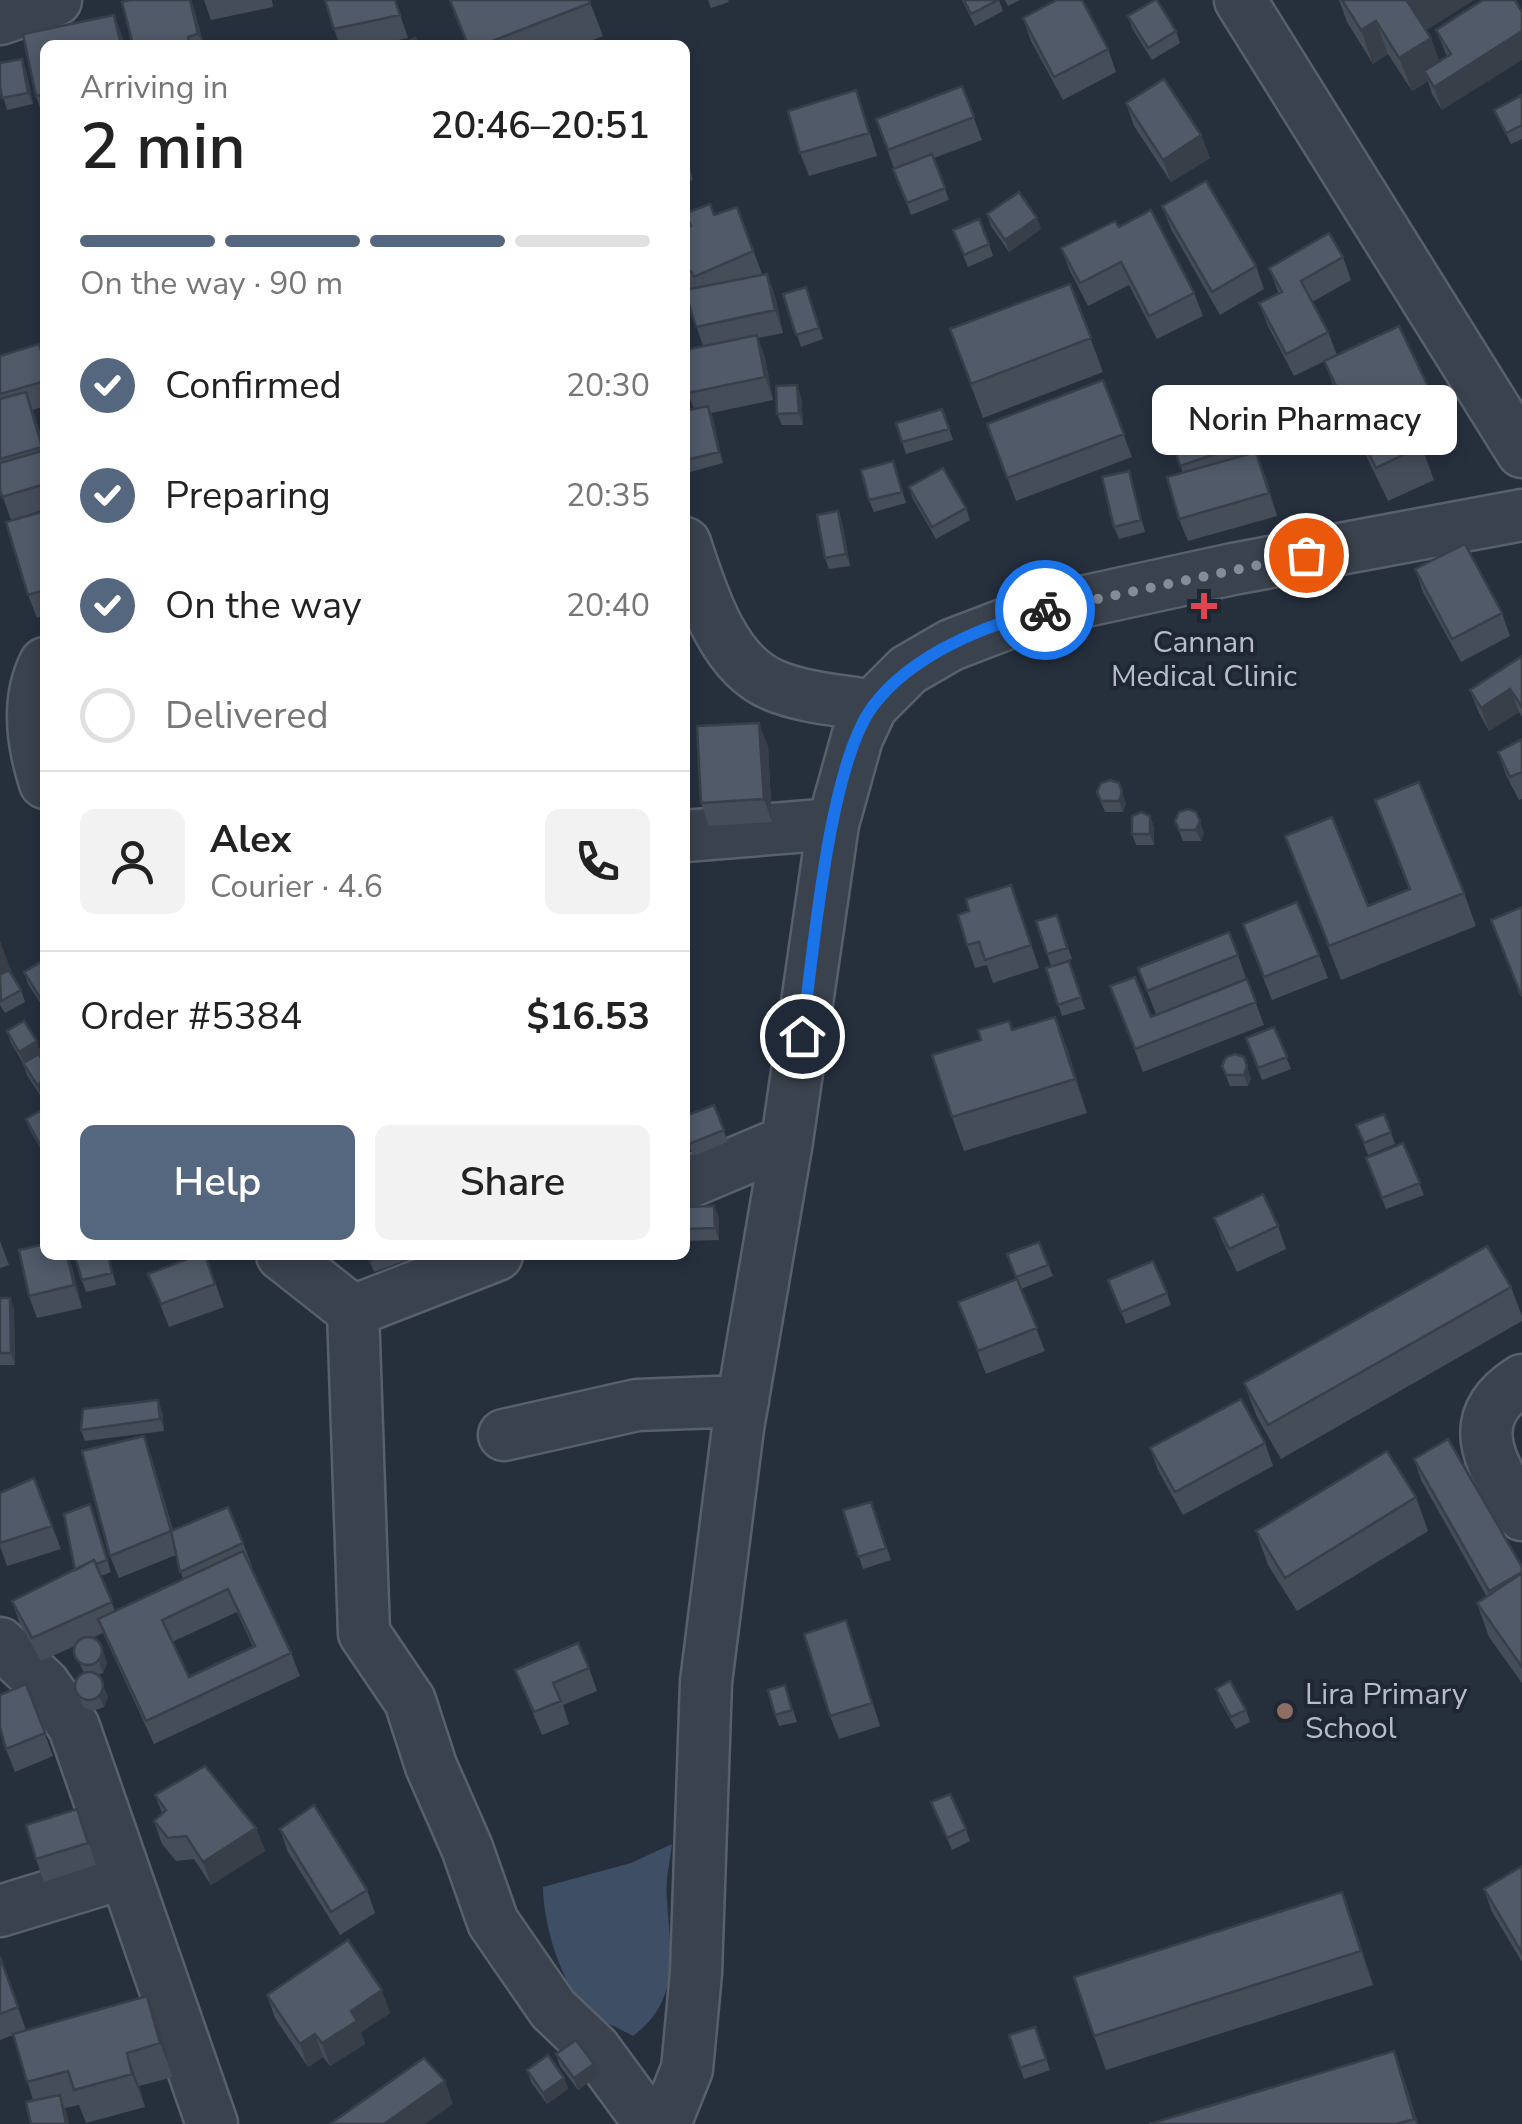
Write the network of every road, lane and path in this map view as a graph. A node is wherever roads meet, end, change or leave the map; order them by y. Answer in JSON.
{"nodes":[{"id":1,"x":56,"y":0,"type":"edge"},
{"id":2,"x":1240,"y":0,"type":"edge"},
{"id":3,"x":0,"y":18,"type":"edge"},
{"id":4,"x":1522,"y":452,"type":"edge"},
{"id":5,"x":1522,"y":516,"type":"edge"},
{"id":6,"x":690,"y":557,"type":"edge"},
{"id":7,"x":26,"y":673,"type":"edge"},
{"id":8,"x":872,"y":706,"type":"junction"},
{"id":9,"x":40,"y":768,"type":"edge"},
{"id":10,"x":833,"y":824,"type":"junction"},
{"id":11,"x":690,"y":836,"type":"edge"},
{"id":12,"x":787,"y":1141,"type":"junction"},
{"id":13,"x":690,"y":1182,"type":"edge"},
{"id":14,"x":288,"y":1260,"type":"edge"},
{"id":15,"x":484,"y":1260,"type":"edge"},
{"id":16,"x":354,"y":1311,"type":"junction"},
{"id":17,"x":1522,"y":1380,"type":"edge"},
{"id":18,"x":742,"y":1401,"type":"junction"},
{"id":19,"x":504,"y":1434,"type":"dead end"},
{"id":20,"x":1522,"y":1514,"type":"edge"},
{"id":21,"x":0,"y":1643,"type":"edge"},
{"id":22,"x":124,"y":1873,"type":"junction"},
{"id":23,"x":0,"y":1911,"type":"edge"},
{"id":24,"x":212,"y":2124,"type":"edge"},
{"id":25,"x":650,"y":2124,"type":"edge"},
{"id":26,"x":664,"y":2124,"type":"edge"}],
"edges":[{"from":1,"to":3,"type":"street"},
{"from":2,"to":4,"type":"street"},
{"from":5,"to":8,"type":"street"},
{"from":6,"to":8,"type":"street"},
{"from":7,"to":9,"type":"street"},
{"from":8,"to":10,"type":"street"},
{"from":10,"to":11,"type":"street"},
{"from":10,"to":12,"type":"street"},
{"from":12,"to":13,"type":"street"},
{"from":12,"to":18,"type":"street"},
{"from":14,"to":16,"type":"street"},
{"from":15,"to":16,"type":"street"},
{"from":16,"to":25,"type":"street"},
{"from":17,"to":20,"type":"street"},
{"from":18,"to":19,"type":"street"},
{"from":18,"to":26,"type":"street"},
{"from":21,"to":22,"type":"street"},
{"from":22,"to":23,"type":"street"},
{"from":22,"to":24,"type":"street"}]}
